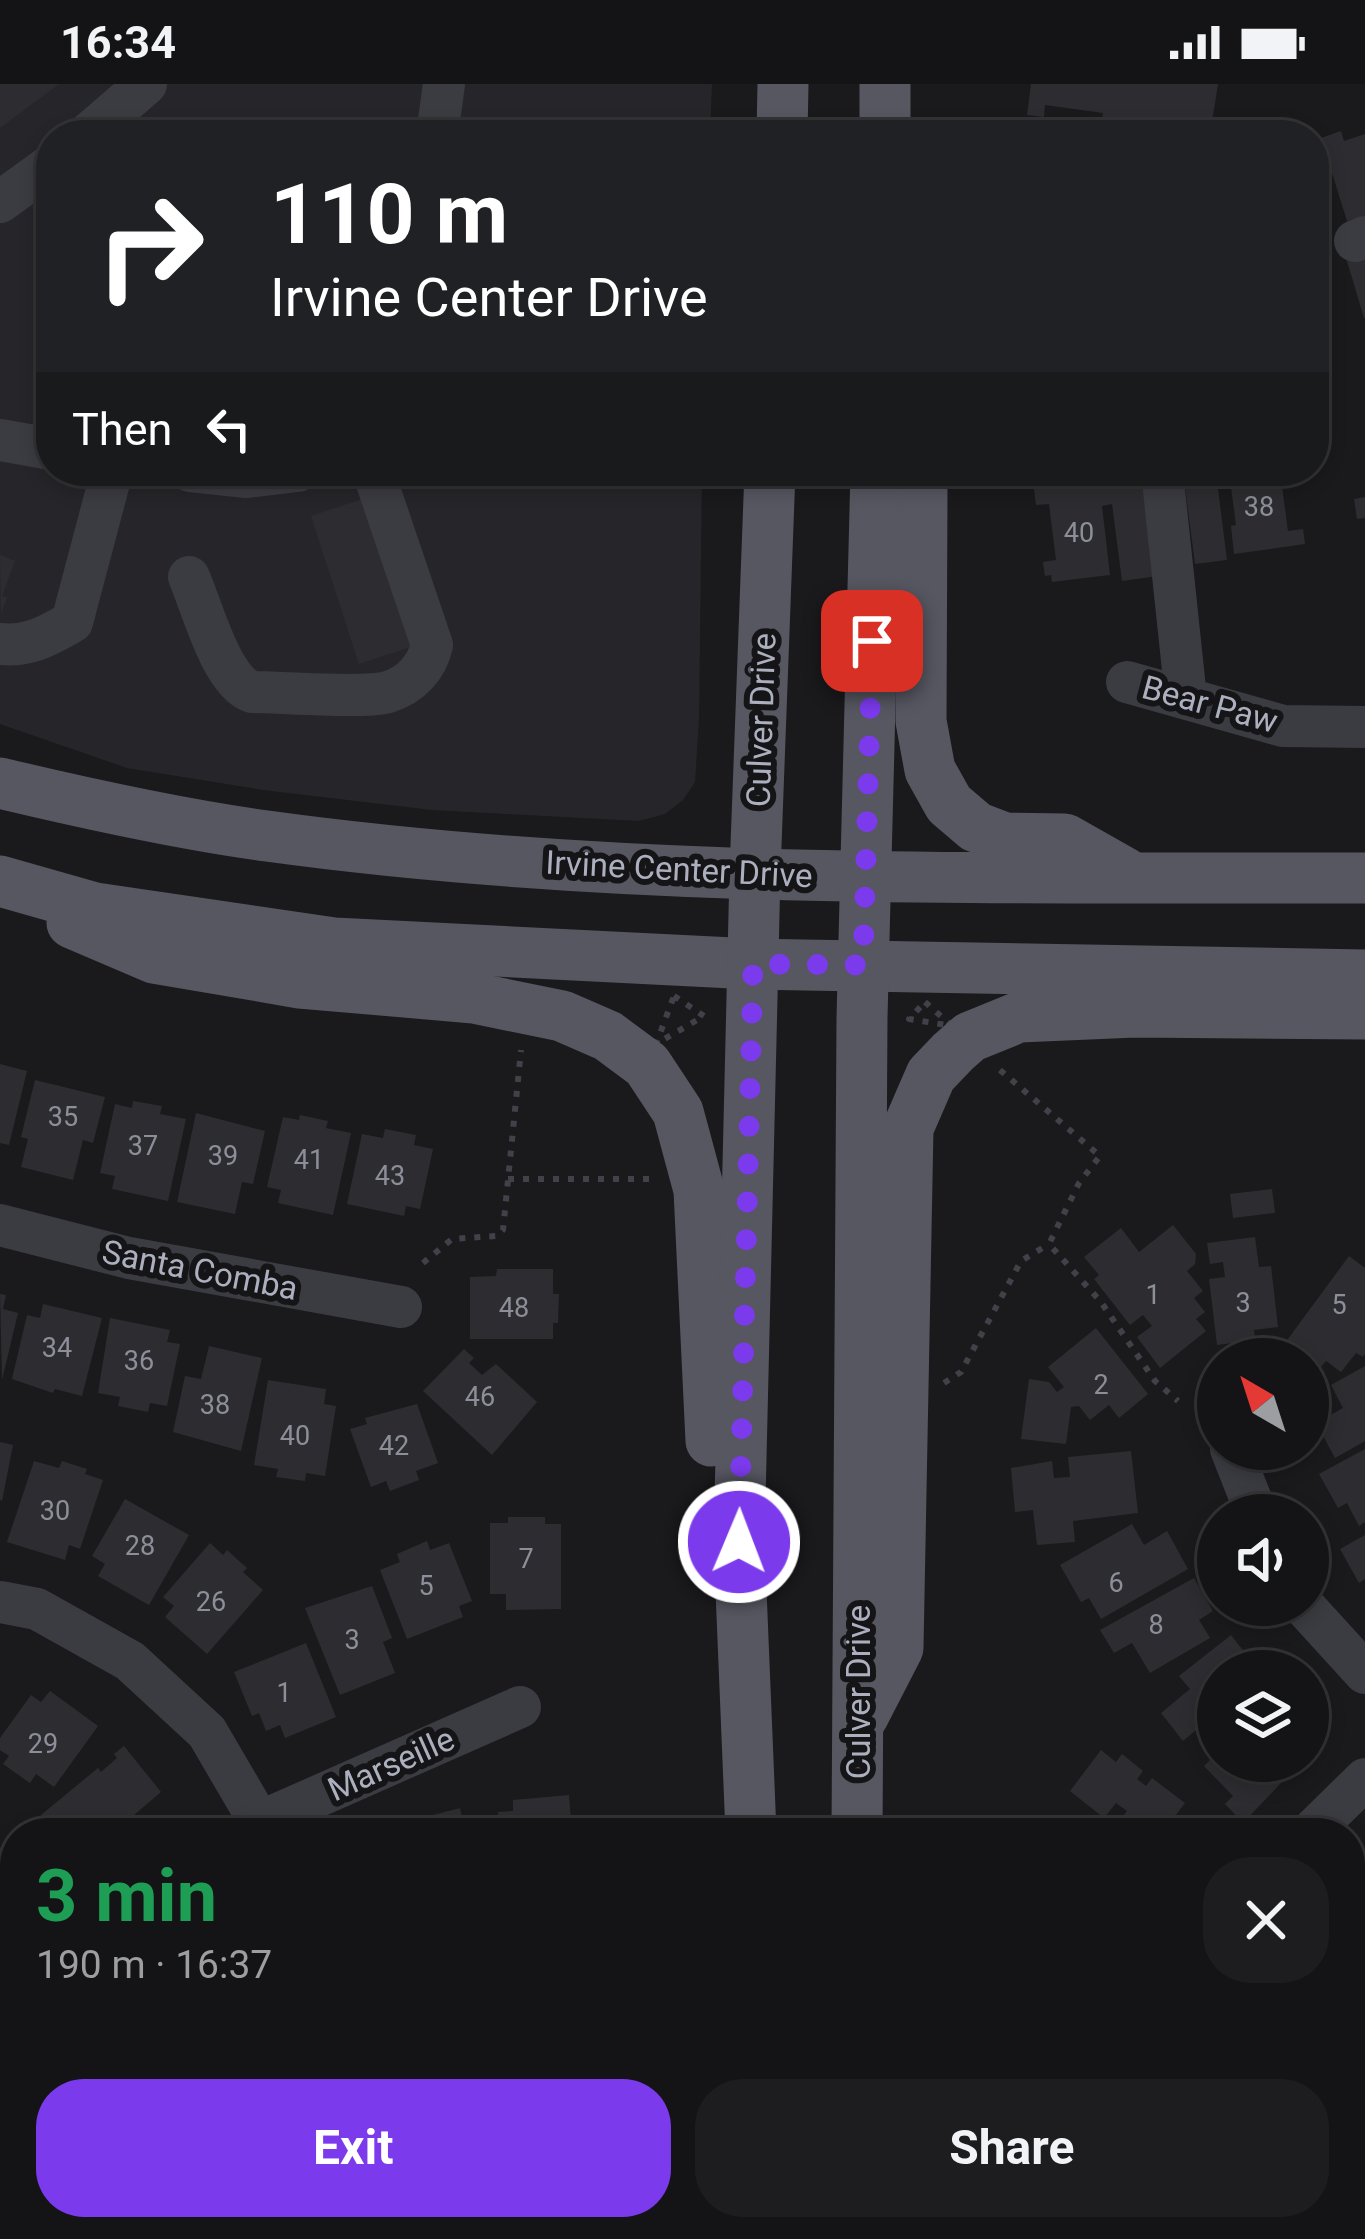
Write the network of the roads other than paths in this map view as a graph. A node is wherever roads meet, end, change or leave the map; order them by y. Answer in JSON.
{"nodes":[{"id":1,"x":146,"y":84,"type":"edge"},
{"id":2,"x":443,"y":84,"type":"edge"},
{"id":3,"x":783,"y":84,"type":"edge"},
{"id":4,"x":885,"y":84,"type":"edge"},
{"id":5,"x":104,"y":120,"type":"edge"},
{"id":6,"x":438,"y":120,"type":"edge"},
{"id":7,"x":782,"y":120,"type":"edge"},
{"id":8,"x":885,"y":120,"type":"edge"},
{"id":9,"x":36,"y":176,"type":"edge"},
{"id":10,"x":0,"y":202,"type":"edge"},
{"id":11,"x":1,"y":440,"type":"edge"},
{"id":12,"x":36,"y":446,"type":"edge"},
{"id":13,"x":0,"y":450,"type":"edge"},
{"id":14,"x":108,"y":486,"type":"edge"},
{"id":15,"x":378,"y":486,"type":"edge"},
{"id":16,"x":769,"y":486,"type":"edge"},
{"id":17,"x":876,"y":486,"type":"edge"},
{"id":18,"x":919,"y":486,"type":"edge"},
{"id":19,"x":1164,"y":486,"type":"edge"},
{"id":20,"x":189,"y":577,"type":"dead end"},
{"id":21,"x":0,"y":644,"type":"edge"},
{"id":22,"x":1127,"y":682,"type":"dead end"},
{"id":23,"x":1186,"y":698,"type":"junction"},
{"id":24,"x":1365,"y":727,"type":"edge"},
{"id":25,"x":0,"y":744,"type":"edge"},
{"id":26,"x":0,"y":783,"type":"edge"},
{"id":27,"x":77,"y":801,"type":"junction"},
{"id":28,"x":755,"y":872,"type":"junction"},
{"id":29,"x":1131,"y":876,"type":"junction"},
{"id":30,"x":864,"y":878,"type":"junction"},
{"id":31,"x":1365,"y":878,"type":"edge"},
{"id":32,"x":0,"y":881,"type":"edge"},
{"id":33,"x":0,"y":893,"type":"edge"},
{"id":34,"x":753,"y":964,"type":"junction"},
{"id":35,"x":863,"y":965,"type":"junction"},
{"id":36,"x":1365,"y":975,"type":"edge"},
{"id":37,"x":1365,"y":1014,"type":"edge"},
{"id":38,"x":0,"y":1225,"type":"edge"},
{"id":39,"x":401,"y":1307,"type":"dead end"},
{"id":40,"x":739,"y":1542,"type":"junction"},
{"id":41,"x":0,"y":1602,"type":"edge"},
{"id":42,"x":1322,"y":1626,"type":"edge"},
{"id":43,"x":1365,"y":1673,"type":"edge"},
{"id":44,"x":520,"y":1707,"type":"dead end"},
{"id":45,"x":857,"y":1728,"type":"junction"},
{"id":46,"x":1365,"y":1778,"type":"edge"},
{"id":47,"x":259,"y":1818,"type":"edge"},
{"id":48,"x":283,"y":1818,"type":"edge"},
{"id":49,"x":750,"y":1818,"type":"edge"},
{"id":50,"x":856,"y":1818,"type":"edge"},
{"id":51,"x":1325,"y":1818,"type":"edge"}],
"edges":[{"from":1,"to":5,"type":"street"},
{"from":2,"to":6,"type":"street"},
{"from":3,"to":7,"type":"main road"},
{"from":4,"to":8,"type":"main road"},
{"from":9,"to":10,"type":"street"},
{"from":11,"to":12,"type":"street"},
{"from":11,"to":13,"type":"street"},
{"from":14,"to":21,"type":"street"},
{"from":15,"to":20,"type":"street"},
{"from":16,"to":28,"type":"main road","name":"Culver Drive"},
{"from":17,"to":30,"type":"main road","name":"Culver Drive"},
{"from":18,"to":29,"type":"main road"},
{"from":19,"to":23,"type":"street"},
{"from":22,"to":23,"type":"street","name":"Bear Paw"},
{"from":23,"to":24,"type":"street","name":"Bear Paw"},
{"from":25,"to":27,"type":"main road"},
{"from":26,"to":27,"type":"main road","name":"Irvine Center Drive"},
{"from":27,"to":28,"type":"main road","name":"Irvine Center Drive"},
{"from":28,"to":30,"type":"main road","name":"Irvine Center Drive"},
{"from":28,"to":34,"type":"main road","name":"Culver Drive"},
{"from":29,"to":30,"type":"main road","name":"Irvine Center Drive"},
{"from":29,"to":31,"type":"main road","name":"Irvine Center Drive"},
{"from":30,"to":35,"type":"main road","name":"Culver Drive"},
{"from":32,"to":34,"type":"main road"},
{"from":33,"to":40,"type":"main road"},
{"from":34,"to":35,"type":"main road"},
{"from":34,"to":40,"type":"main road","name":"Culver Drive"},
{"from":35,"to":36,"type":"main road"},
{"from":35,"to":45,"type":"main road","name":"Culver Drive"},
{"from":37,"to":45,"type":"main road"},
{"from":38,"to":39,"type":"street","name":"Santa Comba"},
{"from":40,"to":49,"type":"main road","name":"Culver Drive"},
{"from":41,"to":47,"type":"street"},
{"from":42,"to":43,"type":"street"},
{"from":44,"to":48,"type":"street","name":"Marseille"},
{"from":45,"to":50,"type":"main road","name":"Culver Drive"},
{"from":46,"to":51,"type":"street"}]}
